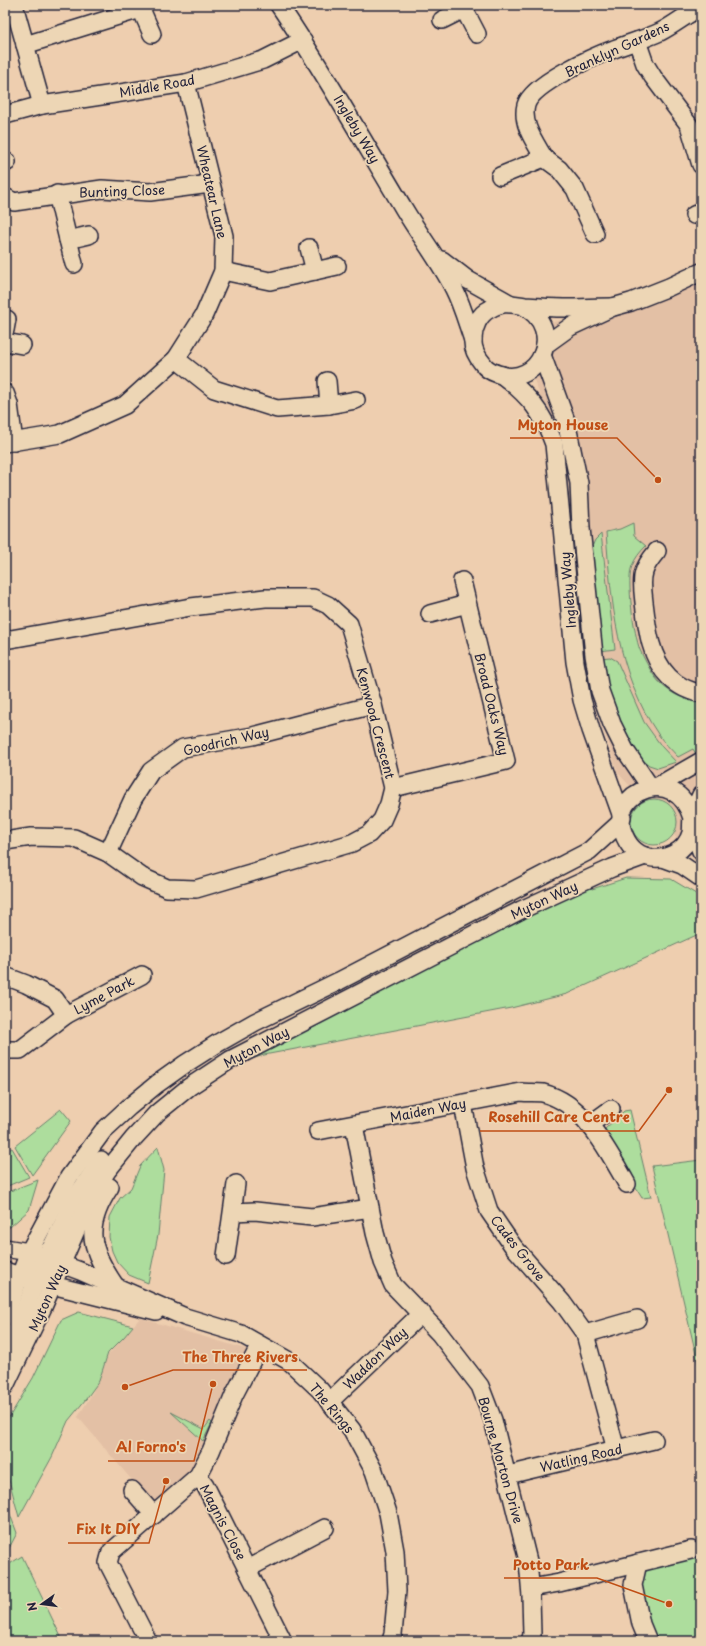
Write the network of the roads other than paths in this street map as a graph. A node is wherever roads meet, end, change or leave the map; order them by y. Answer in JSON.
{"nodes":[{"id":1,"x":14,"y":5,"type":"edge"},
{"id":2,"x":279,"y":5,"type":"edge"},
{"id":3,"x":140,"y":7,"type":"edge"},
{"id":4,"x":462,"y":7,"type":"edge"},
{"id":5,"x":701,"y":7,"type":"edge"},
{"id":6,"x":442,"y":20,"type":"dead end"},
{"id":7,"x":152,"y":34,"type":"dead end"},
{"id":8,"x":477,"y":34,"type":"dead end"},
{"id":9,"x":303,"y":40,"type":"junction"},
{"id":10,"x":638,"y":41,"type":"junction"},
{"id":11,"x":25,"y":45,"type":"junction"},
{"id":12,"x":186,"y":83,"type":"junction"},
{"id":13,"x":42,"y":105,"type":"junction"},
{"id":14,"x":5,"y":115,"type":"edge"},
{"id":15,"x":544,"y":158,"type":"junction"},
{"id":16,"x":701,"y":165,"type":"edge"},
{"id":17,"x":500,"y":176,"type":"dead end"},
{"id":18,"x":210,"y":184,"type":"junction"},
{"id":19,"x":57,"y":194,"type":"junction"},
{"id":20,"x":5,"y":197,"type":"edge"},
{"id":21,"x":595,"y":234,"type":"dead end"},
{"id":22,"x":89,"y":235,"type":"dead end"},
{"id":23,"x":68,"y":240,"type":"junction"},
{"id":24,"x":309,"y":248,"type":"dead end"},
{"id":25,"x":434,"y":254,"type":"junction"},
{"id":26,"x":74,"y":264,"type":"dead end"},
{"id":27,"x":337,"y":266,"type":"dead end"},
{"id":28,"x":223,"y":271,"type":"junction"},
{"id":29,"x":315,"y":271,"type":"junction"},
{"id":30,"x":701,"y":272,"type":"edge"},
{"id":31,"x":516,"y":304,"type":"junction"},
{"id":32,"x":613,"y":307,"type":"junction"},
{"id":33,"x":473,"y":340,"type":"junction"},
{"id":34,"x":5,"y":342,"type":"edge"},
{"id":35,"x":22,"y":345,"type":"dead end"},
{"id":36,"x":544,"y":350,"type":"junction"},
{"id":37,"x":176,"y":359,"type":"junction"},
{"id":38,"x":502,"y":376,"type":"junction"},
{"id":39,"x":327,"y":381,"type":"dead end"},
{"id":40,"x":5,"y":392,"type":"edge"},
{"id":41,"x":356,"y":400,"type":"dead end"},
{"id":42,"x":329,"y":405,"type":"junction"},
{"id":43,"x":10,"y":442,"type":"edge"},
{"id":44,"x":657,"y":551,"type":"dead end"},
{"id":45,"x":462,"y":580,"type":"dead end"},
{"id":46,"x":467,"y":604,"type":"junction"},
{"id":47,"x":430,"y":614,"type":"dead end"},
{"id":48,"x":5,"y":640,"type":"edge"},
{"id":49,"x":700,"y":693,"type":"edge"},
{"id":50,"x":373,"y":705,"type":"junction"},
{"id":51,"x":701,"y":761,"type":"edge"},
{"id":52,"x":654,"y":787,"type":"junction"},
{"id":53,"x":393,"y":788,"type":"junction"},
{"id":54,"x":701,"y":795,"type":"edge"},
{"id":55,"x":622,"y":819,"type":"junction"},
{"id":56,"x":692,"y":822,"type":"junction"},
{"id":57,"x":5,"y":841,"type":"edge"},
{"id":58,"x":701,"y":851,"type":"edge"},
{"id":59,"x":108,"y":853,"type":"junction"},
{"id":60,"x":645,"y":856,"type":"junction"},
{"id":61,"x":662,"y":858,"type":"junction"},
{"id":62,"x":701,"y":878,"type":"edge"},
{"id":63,"x":142,"y":975,"type":"dead end"},
{"id":64,"x":5,"y":976,"type":"edge"},
{"id":65,"x":66,"y":1015,"type":"junction"},
{"id":66,"x":10,"y":1050,"type":"dead end"},
{"id":67,"x":463,"y":1104,"type":"junction"},
{"id":68,"x":611,"y":1109,"type":"dead end"},
{"id":69,"x":354,"y":1125,"type":"junction"},
{"id":70,"x":589,"y":1125,"type":"junction"},
{"id":71,"x":318,"y":1131,"type":"dead end"},
{"id":72,"x":133,"y":1139,"type":"junction"},
{"id":73,"x":236,"y":1184,"type":"dead end"},
{"id":74,"x":627,"y":1184,"type":"dead end"},
{"id":75,"x":370,"y":1208,"type":"junction"},
{"id":76,"x":233,"y":1212,"type":"junction"},
{"id":77,"x":5,"y":1249,"type":"edge"},
{"id":78,"x":226,"y":1256,"type":"dead end"},
{"id":79,"x":38,"y":1271,"type":"edge"},
{"id":80,"x":116,"y":1287,"type":"junction"},
{"id":81,"x":422,"y":1313,"type":"junction"},
{"id":82,"x":5,"y":1316,"type":"edge"},
{"id":83,"x":185,"y":1317,"type":"junction"},
{"id":84,"x":637,"y":1319,"type":"dead end"},
{"id":85,"x":585,"y":1334,"type":"junction"},
{"id":86,"x":260,"y":1345,"type":"junction"},
{"id":87,"x":5,"y":1352,"type":"edge"},
{"id":88,"x":5,"y":1386,"type":"edge"},
{"id":89,"x":329,"y":1402,"type":"junction"},
{"id":90,"x":654,"y":1440,"type":"dead end"},
{"id":91,"x":616,"y":1450,"type":"junction"},
{"id":92,"x":508,"y":1475,"type":"junction"},
{"id":93,"x":198,"y":1476,"type":"junction"},
{"id":94,"x":132,"y":1490,"type":"dead end"},
{"id":95,"x":154,"y":1515,"type":"junction"},
{"id":96,"x":325,"y":1528,"type":"dead end"},
{"id":97,"x":691,"y":1550,"type":"dead end"},
{"id":98,"x":638,"y":1563,"type":"junction"},
{"id":99,"x":247,"y":1569,"type":"junction"},
{"id":100,"x":531,"y":1588,"type":"junction"},
{"id":101,"x":148,"y":1641,"type":"edge"},
{"id":102,"x":283,"y":1641,"type":"edge"},
{"id":103,"x":391,"y":1641,"type":"edge"},
{"id":104,"x":530,"y":1641,"type":"edge"},
{"id":105,"x":648,"y":1641,"type":"edge"}],
"edges":[{"from":1,"to":11,"type":"street"},
{"from":2,"to":9,"type":"street","name":"Ingleby Way"},
{"from":3,"to":7,"type":"street"},
{"from":3,"to":11,"type":"street"},
{"from":4,"to":6,"type":"street"},
{"from":4,"to":8,"type":"street"},
{"from":5,"to":10,"type":"street","name":"Branklyn Gardens"},
{"from":9,"to":12,"type":"street","name":"Middle Road"},
{"from":9,"to":25,"type":"street","name":"Ingleby Way"},
{"from":10,"to":15,"type":"street","name":"Branklyn Gardens"},
{"from":10,"to":16,"type":"street"},
{"from":11,"to":13,"type":"street"},
{"from":12,"to":13,"type":"street","name":"Middle Road"},
{"from":12,"to":18,"type":"street","name":"Wheatear Lane"},
{"from":13,"to":14,"type":"street","name":"Middle Road"},
{"from":15,"to":17,"type":"street"},
{"from":15,"to":21,"type":"street","name":"Branklyn Gardens"},
{"from":18,"to":19,"type":"street","name":"Bunting Close"},
{"from":18,"to":28,"type":"street","name":"Wheatear Lane"},
{"from":19,"to":20,"type":"street","name":"Bunting Close"},
{"from":19,"to":23,"type":"street"},
{"from":22,"to":23,"type":"street"},
{"from":23,"to":26,"type":"street"},
{"from":24,"to":29,"type":"street"},
{"from":25,"to":31,"type":"street","name":"Ingleby Way"},
{"from":25,"to":33,"type":"street","name":"Ingleby Way"},
{"from":27,"to":29,"type":"street"},
{"from":28,"to":29,"type":"street"},
{"from":28,"to":37,"type":"street","name":"Wheatear Lane"},
{"from":30,"to":32,"type":"street"},
{"from":31,"to":32,"type":"street"},
{"from":31,"to":33,"type":"street"},
{"from":31,"to":36,"type":"street"},
{"from":32,"to":36,"type":"street"},
{"from":33,"to":38,"type":"street"},
{"from":34,"to":35,"type":"street"},
{"from":36,"to":38,"type":"street"},
{"from":36,"to":52,"type":"street","name":"Ingleby Way"},
{"from":37,"to":42,"type":"street"},
{"from":37,"to":43,"type":"street","name":"Wheatear Lane"},
{"from":38,"to":55,"type":"street","name":"Ingleby Way"},
{"from":39,"to":42,"type":"street"},
{"from":40,"to":43,"type":"street"},
{"from":41,"to":42,"type":"street"},
{"from":44,"to":49,"type":"street"},
{"from":45,"to":46,"type":"street","name":"Broad Oaks Way"},
{"from":46,"to":47,"type":"street"},
{"from":46,"to":53,"type":"street","name":"Broad Oaks Way"},
{"from":48,"to":50,"type":"street","name":"Kenwood Crescent"},
{"from":50,"to":53,"type":"street","name":"Kenwood Crescent"},
{"from":50,"to":59,"type":"street","name":"Goodrich Way"},
{"from":51,"to":52,"type":"street"},
{"from":52,"to":55,"type":"street"},
{"from":52,"to":56,"type":"street"},
{"from":53,"to":59,"type":"street","name":"Kenwood Crescent"},
{"from":54,"to":56,"type":"street"},
{"from":55,"to":60,"type":"street"},
{"from":55,"to":79,"type":"street","name":"Myton Way"},
{"from":56,"to":58,"type":"street"},
{"from":56,"to":61,"type":"street"},
{"from":57,"to":59,"type":"street","name":"Kenwood Crescent"},
{"from":60,"to":61,"type":"street"},
{"from":60,"to":72,"type":"street","name":"Myton Way"},
{"from":61,"to":62,"type":"street"},
{"from":63,"to":65,"type":"street","name":"Lyme Park"},
{"from":64,"to":65,"type":"street","name":"Lyme Park"},
{"from":65,"to":66,"type":"street","name":"Lyme Park"},
{"from":67,"to":69,"type":"street","name":"Maiden Way"},
{"from":67,"to":70,"type":"street","name":"Maiden Way"},
{"from":67,"to":85,"type":"street","name":"Cades Grove"},
{"from":68,"to":70,"type":"street"},
{"from":69,"to":71,"type":"street","name":"Maiden Way"},
{"from":69,"to":75,"type":"street","name":"Bourne Morton Drive"},
{"from":70,"to":74,"type":"street","name":"Maiden Way"},
{"from":72,"to":79,"type":"street","name":"Myton Way"},
{"from":72,"to":80,"type":"street"},
{"from":73,"to":76,"type":"street"},
{"from":75,"to":76,"type":"street"},
{"from":75,"to":81,"type":"street","name":"Bourne Morton Drive"},
{"from":76,"to":78,"type":"street"},
{"from":77,"to":79,"type":"street"},
{"from":79,"to":80,"type":"street","name":"The Rings"},
{"from":79,"to":82,"type":"street","name":"Myton Way"},
{"from":79,"to":83,"type":"street","name":"The Rings"},
{"from":79,"to":87,"type":"street"},
{"from":79,"to":88,"type":"street","name":"Myton Way"},
{"from":80,"to":83,"type":"street","name":"The Rings"},
{"from":81,"to":89,"type":"street","name":"Waddon Way"},
{"from":81,"to":92,"type":"street","name":"Bourne Morton Drive"},
{"from":83,"to":86,"type":"street","name":"The Rings"},
{"from":84,"to":85,"type":"street"},
{"from":85,"to":91,"type":"street","name":"Cades Grove"},
{"from":86,"to":89,"type":"street","name":"The Rings"},
{"from":86,"to":93,"type":"street"},
{"from":89,"to":103,"type":"street","name":"The Rings"},
{"from":90,"to":91,"type":"street","name":"Watling Road"},
{"from":91,"to":92,"type":"street","name":"Watling Road"},
{"from":92,"to":100,"type":"street","name":"Bourne Morton Drive"},
{"from":93,"to":95,"type":"street"},
{"from":93,"to":99,"type":"street","name":"Magnis Close"},
{"from":94,"to":95,"type":"street"},
{"from":95,"to":101,"type":"street"},
{"from":96,"to":99,"type":"street","name":"Magnis Close"},
{"from":97,"to":98,"type":"street"},
{"from":98,"to":100,"type":"street"},
{"from":98,"to":105,"type":"street"},
{"from":99,"to":102,"type":"street","name":"Magnis Close"},
{"from":100,"to":104,"type":"street","name":"Bourne Morton Drive"}]}
